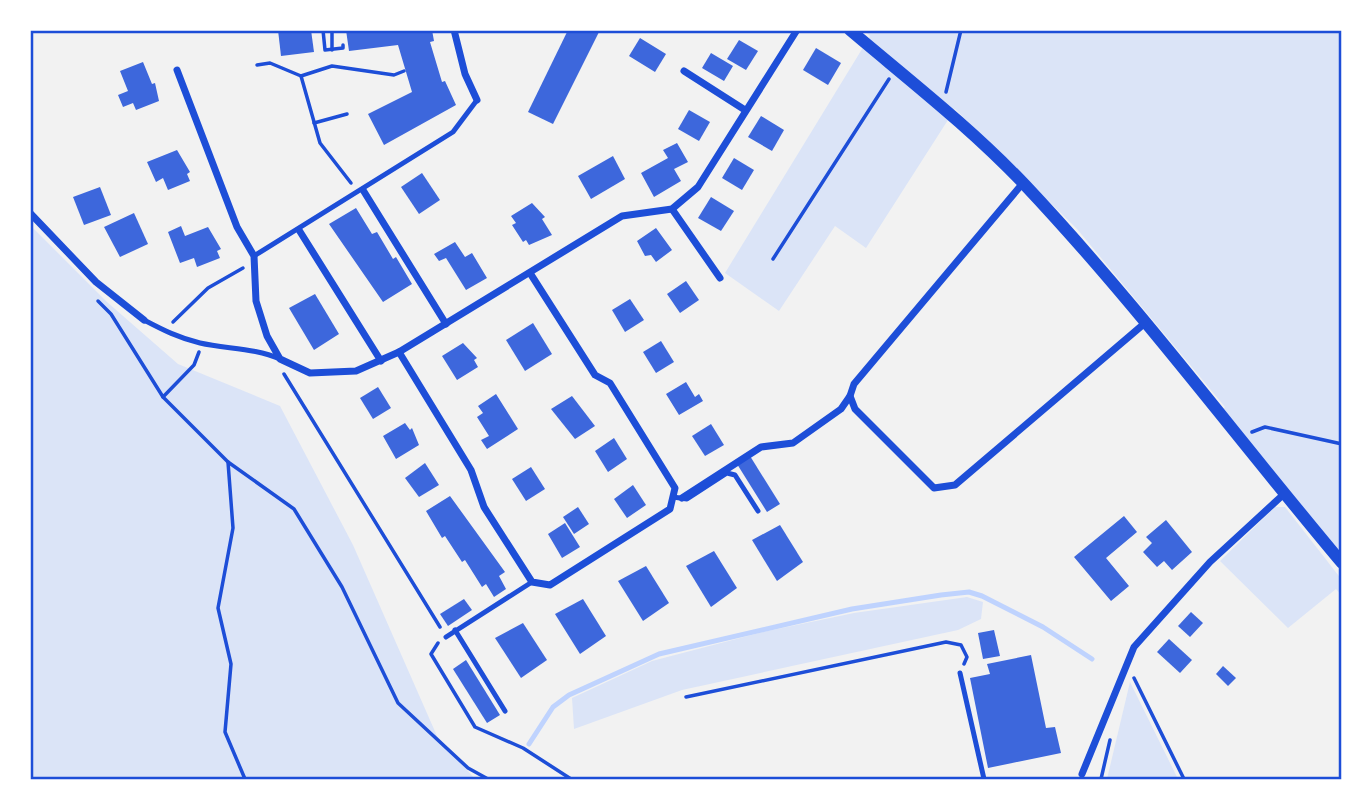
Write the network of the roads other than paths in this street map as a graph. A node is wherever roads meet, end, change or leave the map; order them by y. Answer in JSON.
{"nodes":[{"id":1,"x":454,"y":30,"type":"edge"},
{"id":2,"x":797,"y":30,"type":"edge"},
{"id":3,"x":850,"y":30,"type":"edge"},
{"id":4,"x":177,"y":70,"type":"dead end"},
{"id":5,"x":684,"y":71,"type":"dead end"},
{"id":6,"x":477,"y":100,"type":"joint"},
{"id":7,"x":745,"y":110,"type":"junction"},
{"id":8,"x":1023,"y":183,"type":"junction"},
{"id":9,"x":361,"y":192,"type":"junction"},
{"id":10,"x":671,"y":209,"type":"junction"},
{"id":11,"x":30,"y":213,"type":"edge"},
{"id":12,"x":299,"y":230,"type":"junction"},
{"id":13,"x":254,"y":256,"type":"junction"},
{"id":14,"x":530,"y":273,"type":"junction"},
{"id":15,"x":720,"y":278,"type":"dead end"},
{"id":16,"x":144,"y":320,"type":"joint"},
{"id":17,"x":1145,"y":323,"type":"junction"},
{"id":18,"x":446,"y":324,"type":"junction"},
{"id":19,"x":399,"y":352,"type":"junction"},
{"id":20,"x":280,"y":359,"type":"junction"},
{"id":21,"x":381,"y":361,"type":"junction"},
{"id":22,"x":850,"y":396,"type":"junction"},
{"id":23,"x":1284,"y":494,"type":"junction"},
{"id":24,"x":677,"y":498,"type":"junction"},
{"id":25,"x":758,"y":511,"type":"dead end"},
{"id":26,"x":1342,"y":563,"type":"edge"},
{"id":27,"x":532,"y":582,"type":"junction"},
{"id":28,"x":455,"y":630,"type":"junction"},
{"id":29,"x":446,"y":637,"type":"road end"},
{"id":30,"x":960,"y":673,"type":"road end"},
{"id":31,"x":505,"y":711,"type":"dead end"},
{"id":32,"x":1080,"y":777,"type":"edge"},
{"id":33,"x":984,"y":779,"type":"edge"}],
"edges":[{"from":1,"to":6,"type":"street"},
{"from":2,"to":7,"type":"street"},
{"from":3,"to":8,"type":"street"},
{"from":4,"to":13,"type":"street"},
{"from":5,"to":7,"type":"street"},
{"from":6,"to":9,"type":"lane"},
{"from":7,"to":10,"type":"street"},
{"from":8,"to":17,"type":"street"},
{"from":8,"to":22,"type":"street"},
{"from":9,"to":12,"type":"lane"},
{"from":9,"to":18,"type":"street"},
{"from":10,"to":14,"type":"street"},
{"from":10,"to":15,"type":"street"},
{"from":11,"to":16,"type":"street"},
{"from":12,"to":13,"type":"lane"},
{"from":12,"to":21,"type":"street"},
{"from":13,"to":20,"type":"street"},
{"from":14,"to":18,"type":"street"},
{"from":14,"to":24,"type":"street"},
{"from":16,"to":20,"type":"lane"},
{"from":17,"to":22,"type":"street"},
{"from":17,"to":23,"type":"street"},
{"from":18,"to":19,"type":"street"},
{"from":19,"to":21,"type":"street"},
{"from":19,"to":27,"type":"street"},
{"from":20,"to":21,"type":"street"},
{"from":22,"to":24,"type":"street"},
{"from":23,"to":26,"type":"street"},
{"from":23,"to":32,"type":"street"},
{"from":24,"to":25,"type":"lane"},
{"from":24,"to":27,"type":"street"},
{"from":27,"to":28,"type":"lane"},
{"from":28,"to":29,"type":"lane"},
{"from":28,"to":31,"type":"lane"},
{"from":30,"to":33,"type":"lane"}]}
